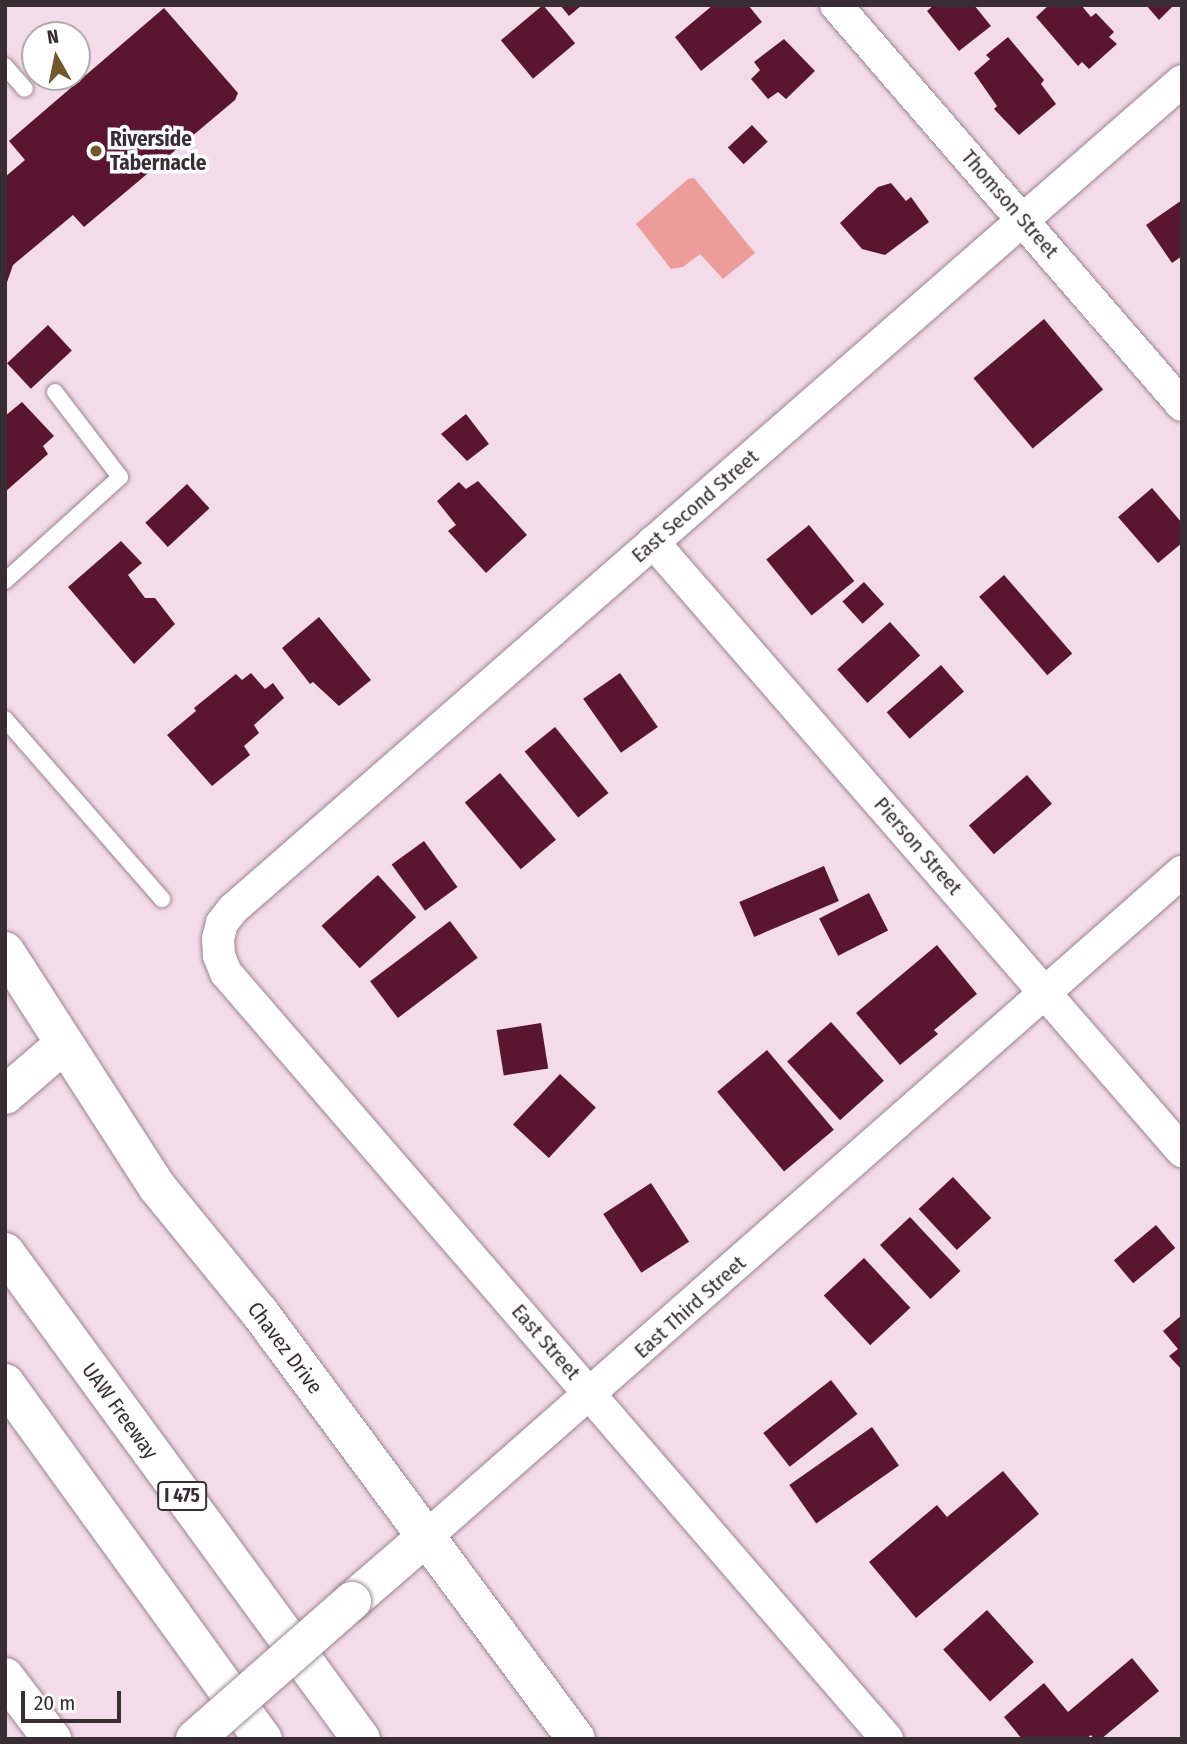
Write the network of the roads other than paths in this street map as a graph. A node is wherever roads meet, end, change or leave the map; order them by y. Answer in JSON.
{"nodes":[{"id":1,"x":836,"y":5,"type":"edge"},
{"id":2,"x":5,"y":66,"type":"edge"},
{"id":3,"x":1182,"y":81,"type":"edge"},
{"id":4,"x":21,"y":84,"type":"edge"},
{"id":5,"x":1024,"y":220,"type":"junction"},
{"id":6,"x":55,"y":392,"type":"dead end"},
{"id":7,"x":1182,"y":404,"type":"edge"},
{"id":8,"x":653,"y":542,"type":"junction"},
{"id":9,"x":5,"y":581,"type":"edge"},
{"id":10,"x":5,"y":719,"type":"edge"},
{"id":11,"x":1182,"y":872,"type":"edge"},
{"id":12,"x":162,"y":899,"type":"dead end"},
{"id":13,"x":218,"y":939,"type":"joint"},
{"id":14,"x":5,"y":951,"type":"edge"},
{"id":15,"x":1045,"y":991,"type":"junction"},
{"id":16,"x":63,"y":1045,"type":"junction"},
{"id":17,"x":5,"y":1095,"type":"edge"},
{"id":18,"x":1182,"y":1151,"type":"edge"},
{"id":19,"x":5,"y":1252,"type":"edge"},
{"id":20,"x":5,"y":1383,"type":"edge"},
{"id":21,"x":592,"y":1394,"type":"junction"},
{"id":22,"x":426,"y":1537,"type":"junction"},
{"id":23,"x":5,"y":1677,"type":"edge"},
{"id":24,"x":52,"y":1739,"type":"edge"},
{"id":25,"x":195,"y":1739,"type":"edge"},
{"id":26,"x":263,"y":1739,"type":"edge"},
{"id":27,"x":361,"y":1739,"type":"edge"},
{"id":28,"x":576,"y":1739,"type":"edge"},
{"id":29,"x":887,"y":1739,"type":"edge"}],
"edges":[{"from":1,"to":5,"type":"street","name":"Thomson Street"},
{"from":2,"to":4,"type":"lane"},
{"from":3,"to":5,"type":"street","name":"East Second Street"},
{"from":5,"to":7,"type":"street","name":"Thomson Street"},
{"from":5,"to":8,"type":"street","name":"East Second Street"},
{"from":6,"to":9,"type":"lane"},
{"from":8,"to":13,"type":"street","name":"East Second Street"},
{"from":8,"to":15,"type":"street","name":"Pierson Street"},
{"from":10,"to":12,"type":"lane"},
{"from":11,"to":15,"type":"street","name":"East Third Street"},
{"from":13,"to":21,"type":"street","name":"East Street"},
{"from":14,"to":16,"type":"main road","name":"Chavez Drive"},
{"from":15,"to":18,"type":"street","name":"Pierson Street"},
{"from":15,"to":21,"type":"street","name":"East Third Street"},
{"from":16,"to":17,"type":"main road"},
{"from":16,"to":22,"type":"main road","name":"Chavez Drive"},
{"from":19,"to":27,"type":"main road","name":"UAW Freeway","number":"I 475"},
{"from":20,"to":26,"type":"main road"},
{"from":21,"to":22,"type":"street","name":"East Third Street"},
{"from":21,"to":29,"type":"street","name":"East Street"},
{"from":22,"to":25,"type":"main road","name":"East Third Street","bridge":true},
{"from":22,"to":28,"type":"main road","name":"Chavez Drive"},
{"from":23,"to":24,"type":"main road"}]}
